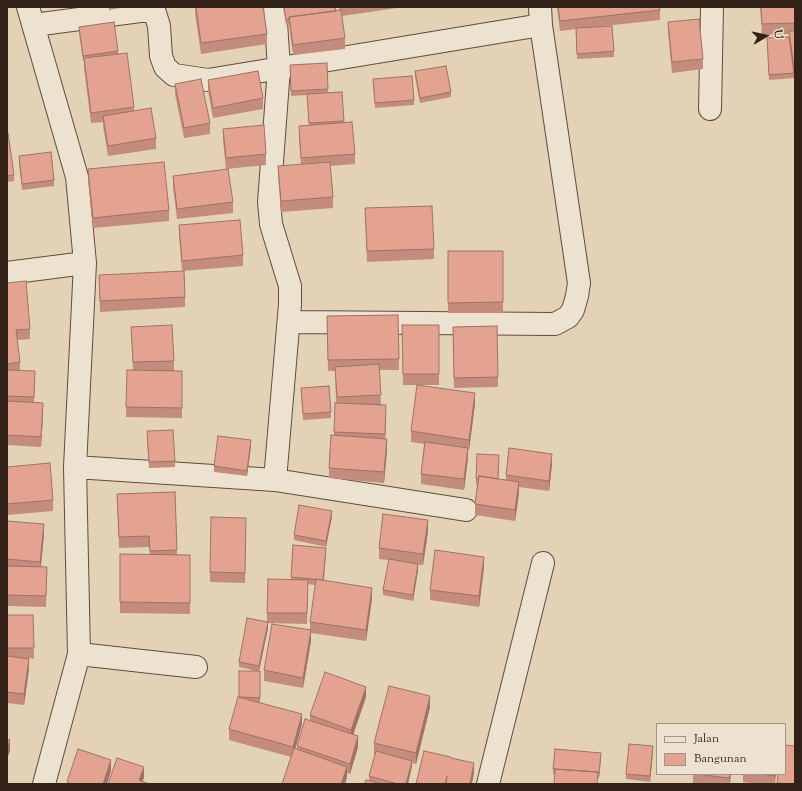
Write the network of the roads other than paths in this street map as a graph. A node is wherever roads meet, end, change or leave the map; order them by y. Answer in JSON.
{"nodes":[{"id":1,"x":275,"y":7,"type":"edge"},
{"id":2,"x":712,"y":7,"type":"edge"},
{"id":3,"x":31,"y":16,"type":"edge"},
{"id":4,"x":540,"y":16,"type":"edge"},
{"id":5,"x":279,"y":68,"type":"junction"},
{"id":6,"x":710,"y":109,"type":"dead end"},
{"id":7,"x":85,"y":263,"type":"junction"},
{"id":8,"x":7,"y":272,"type":"edge"},
{"id":9,"x":289,"y":322,"type":"junction"},
{"id":10,"x":75,"y":467,"type":"junction"},
{"id":11,"x":275,"y":480,"type":"junction"},
{"id":12,"x":466,"y":510,"type":"dead end"},
{"id":13,"x":543,"y":563,"type":"dead end"},
{"id":14,"x":79,"y":654,"type":"junction"},
{"id":15,"x":196,"y":667,"type":"dead end"},
{"id":16,"x":44,"y":784,"type":"edge"},
{"id":17,"x":488,"y":784,"type":"edge"}],
"edges":[{"from":1,"to":5,"type":"street"},
{"from":2,"to":6,"type":"street"},
{"from":3,"to":5,"type":"street"},
{"from":3,"to":7,"type":"street"},
{"from":4,"to":5,"type":"street"},
{"from":4,"to":9,"type":"street"},
{"from":5,"to":9,"type":"street"},
{"from":7,"to":8,"type":"street"},
{"from":7,"to":10,"type":"street"},
{"from":9,"to":11,"type":"street"},
{"from":10,"to":11,"type":"street"},
{"from":10,"to":14,"type":"street"},
{"from":11,"to":12,"type":"street"},
{"from":13,"to":17,"type":"street"},
{"from":14,"to":15,"type":"street"},
{"from":14,"to":16,"type":"street"}]}
